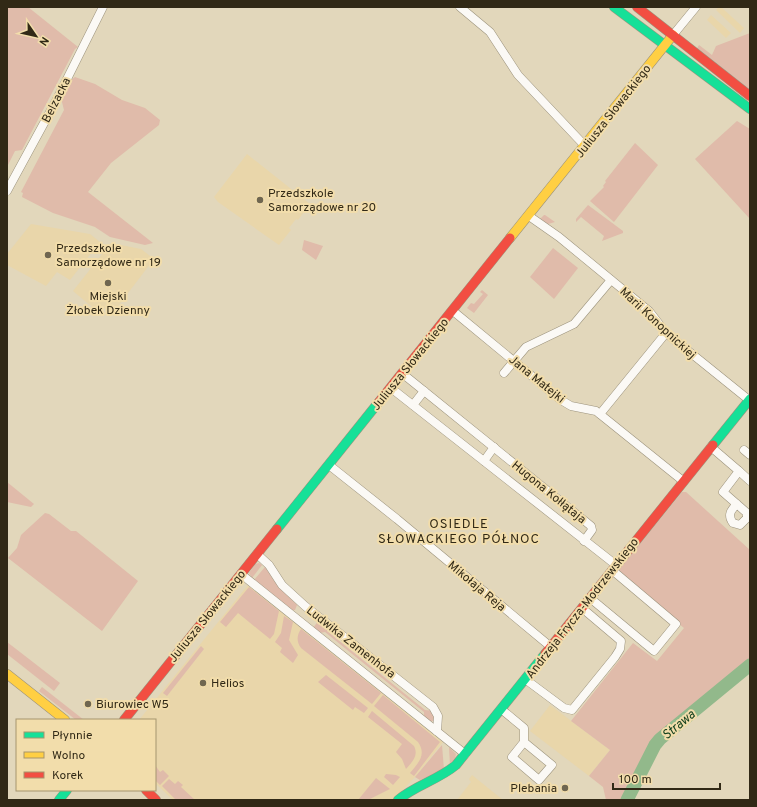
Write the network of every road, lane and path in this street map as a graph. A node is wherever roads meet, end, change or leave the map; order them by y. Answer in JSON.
{"nodes":[{"id":1,"x":103,"y":7,"type":"edge"},
{"id":2,"x":460,"y":7,"type":"edge"},
{"id":3,"x":614,"y":7,"type":"edge"},
{"id":4,"x":637,"y":7,"type":"edge"},
{"id":5,"x":696,"y":7,"type":"edge"},
{"id":6,"x":673,"y":35,"type":"junction"},
{"id":7,"x":666,"y":45,"type":"junction"},
{"id":8,"x":750,"y":96,"type":"edge"},
{"id":9,"x":750,"y":109,"type":"edge"},
{"id":10,"x":585,"y":146,"type":"junction"},
{"id":11,"x":7,"y":191,"type":"edge"},
{"id":12,"x":529,"y":216,"type":"junction"},
{"id":13,"x":611,"y":280,"type":"junction"},
{"id":14,"x":453,"y":311,"type":"junction"},
{"id":15,"x":666,"y":332,"type":"junction"},
{"id":16,"x":514,"y":361,"type":"junction"},
{"id":17,"x":504,"y":373,"type":"dead end"},
{"id":18,"x":403,"y":374,"type":"junction"},
{"id":19,"x":391,"y":388,"type":"junction"},
{"id":20,"x":424,"y":391,"type":"junction"},
{"id":21,"x":749,"y":400,"type":"edge"},
{"id":22,"x":413,"y":405,"type":"junction"},
{"id":23,"x":600,"y":414,"type":"junction"},
{"id":24,"x":494,"y":447,"type":"junction"},
{"id":25,"x":711,"y":447,"type":"junction"},
{"id":26,"x":484,"y":461,"type":"junction"},
{"id":27,"x":328,"y":465,"type":"junction"},
{"id":28,"x":739,"y":472,"type":"junction"},
{"id":29,"x":683,"y":480,"type":"junction"},
{"id":30,"x":750,"y":481,"type":"edge"},
{"id":31,"x":736,"y":504,"type":"dead end"},
{"id":32,"x":584,"y":541,"type":"junction"},
{"id":33,"x":257,"y":554,"type":"junction"},
{"id":34,"x":614,"y":568,"type":"junction"},
{"id":35,"x":241,"y":574,"type":"junction"},
{"id":36,"x":590,"y":598,"type":"junction"},
{"id":37,"x":305,"y":606,"type":"junction"},
{"id":38,"x":582,"y":608,"type":"junction"},
{"id":39,"x":298,"y":619,"type":"junction"},
{"id":40,"x":551,"y":647,"type":"junction"},
{"id":41,"x":7,"y":674,"type":"edge"},
{"id":42,"x":526,"y":679,"type":"junction"},
{"id":43,"x":501,"y":709,"type":"junction"},
{"id":44,"x":64,"y":719,"type":"edge"},
{"id":45,"x":125,"y":719,"type":"edge"},
{"id":46,"x":437,"y":731,"type":"junction"},
{"id":47,"x":524,"y":742,"type":"junction"},
{"id":48,"x":465,"y":754,"type":"junction"},
{"id":49,"x":66,"y":791,"type":"edge"},
{"id":50,"x":147,"y":791,"type":"edge"},
{"id":51,"x":59,"y":800,"type":"edge"},
{"id":52,"x":156,"y":800,"type":"edge"},
{"id":53,"x":398,"y":800,"type":"edge"}],
"edges":[{"from":1,"to":11,"type":"street","name":"Belzacka"},
{"from":2,"to":10,"type":"street"},
{"from":3,"to":7,"type":"street"},
{"from":4,"to":6,"type":"street"},
{"from":5,"to":6,"type":"street","name":"Juliusza Słowackiego"},
{"from":6,"to":7,"type":"street","name":"Juliusza Słowackiego"},
{"from":6,"to":8,"type":"street"},
{"from":7,"to":9,"type":"street"},
{"from":7,"to":10,"type":"street","name":"Juliusza Słowackiego"},
{"from":10,"to":12,"type":"street","name":"Juliusza Słowackiego"},
{"from":12,"to":13,"type":"street","name":"Marii Konopnickiej"},
{"from":12,"to":14,"type":"street","name":"Juliusza Słowackiego"},
{"from":13,"to":15,"type":"street","name":"Marii Konopnickiej"},
{"from":13,"to":16,"type":"street"},
{"from":14,"to":16,"type":"street","name":"Jana Matejki"},
{"from":14,"to":18,"type":"street","name":"Juliusza Słowackiego"},
{"from":15,"to":21,"type":"street","name":"Marii Konopnickiej"},
{"from":15,"to":23,"type":"street"},
{"from":16,"to":17,"type":"street"},
{"from":16,"to":23,"type":"street","name":"Jana Matejki"},
{"from":18,"to":19,"type":"street","name":"Juliusza Słowackiego"},
{"from":18,"to":20,"type":"street","name":"Hugona Kołłątaja"},
{"from":19,"to":22,"type":"street","name":"Hugona Kołłątaja"},
{"from":19,"to":27,"type":"street","name":"Juliusza Słowackiego"},
{"from":20,"to":22,"type":"street"},
{"from":20,"to":24,"type":"street","name":"Hugona Kołłątaja"},
{"from":21,"to":25,"type":"street","name":"Andrzeja Frycza-Modrzewskiego"},
{"from":22,"to":26,"type":"street","name":"Hugona Kołłątaja"},
{"from":23,"to":29,"type":"street","name":"Jana Matejki"},
{"from":24,"to":26,"type":"street"},
{"from":24,"to":32,"type":"street","name":"Hugona Kołłątaja"},
{"from":25,"to":28,"type":"street"},
{"from":25,"to":29,"type":"street","name":"Andrzeja Frycza-Modrzewskiego"},
{"from":26,"to":32,"type":"street","name":"Hugona Kołłątaja"},
{"from":27,"to":33,"type":"street","name":"Juliusza Słowackiego"},
{"from":27,"to":40,"type":"street","name":"Mikołaja Reja"},
{"from":28,"to":30,"type":"street"},
{"from":28,"to":31,"type":"street"},
{"from":29,"to":34,"type":"street","name":"Andrzeja Frycza-Modrzewskiego"},
{"from":32,"to":34,"type":"street","name":"Hugona Kołłątaja"},
{"from":33,"to":35,"type":"street","name":"Juliusza Słowackiego"},
{"from":33,"to":37,"type":"street","name":"Ludwika Zamenhofa"},
{"from":34,"to":36,"type":"street","name":"Andrzeja Frycza-Modrzewskiego"},
{"from":34,"to":36,"type":"street","name":"Hugona Kołłątaja"},
{"from":35,"to":39,"type":"street","name":"Ludwika Zamenhofa"},
{"from":35,"to":45,"type":"street","name":"Juliusza Słowackiego"},
{"from":36,"to":38,"type":"street","name":"Andrzeja Frycza-Modrzewskiego"},
{"from":37,"to":39,"type":"street"},
{"from":37,"to":46,"type":"street","name":"Ludwika Zamenhofa"},
{"from":38,"to":40,"type":"street","name":"Andrzeja Frycza-Modrzewskiego"},
{"from":38,"to":42,"type":"street"},
{"from":39,"to":46,"type":"street","name":"Ludwika Zamenhofa"},
{"from":40,"to":42,"type":"street","name":"Andrzeja Frycza-Modrzewskiego"},
{"from":41,"to":44,"type":"street"},
{"from":42,"to":43,"type":"street","name":"Andrzeja Frycza-Modrzewskiego"},
{"from":43,"to":47,"type":"street"},
{"from":43,"to":48,"type":"street","name":"Andrzeja Frycza-Modrzewskiego"},
{"from":46,"to":48,"type":"street","name":"Ludwika Zamenhofa"},
{"from":47,"to":47,"type":"street"},
{"from":48,"to":53,"type":"street","name":"Andrzeja Frycza-Modrzewskiego"},
{"from":49,"to":51,"type":"street"},
{"from":50,"to":52,"type":"street"}]}
